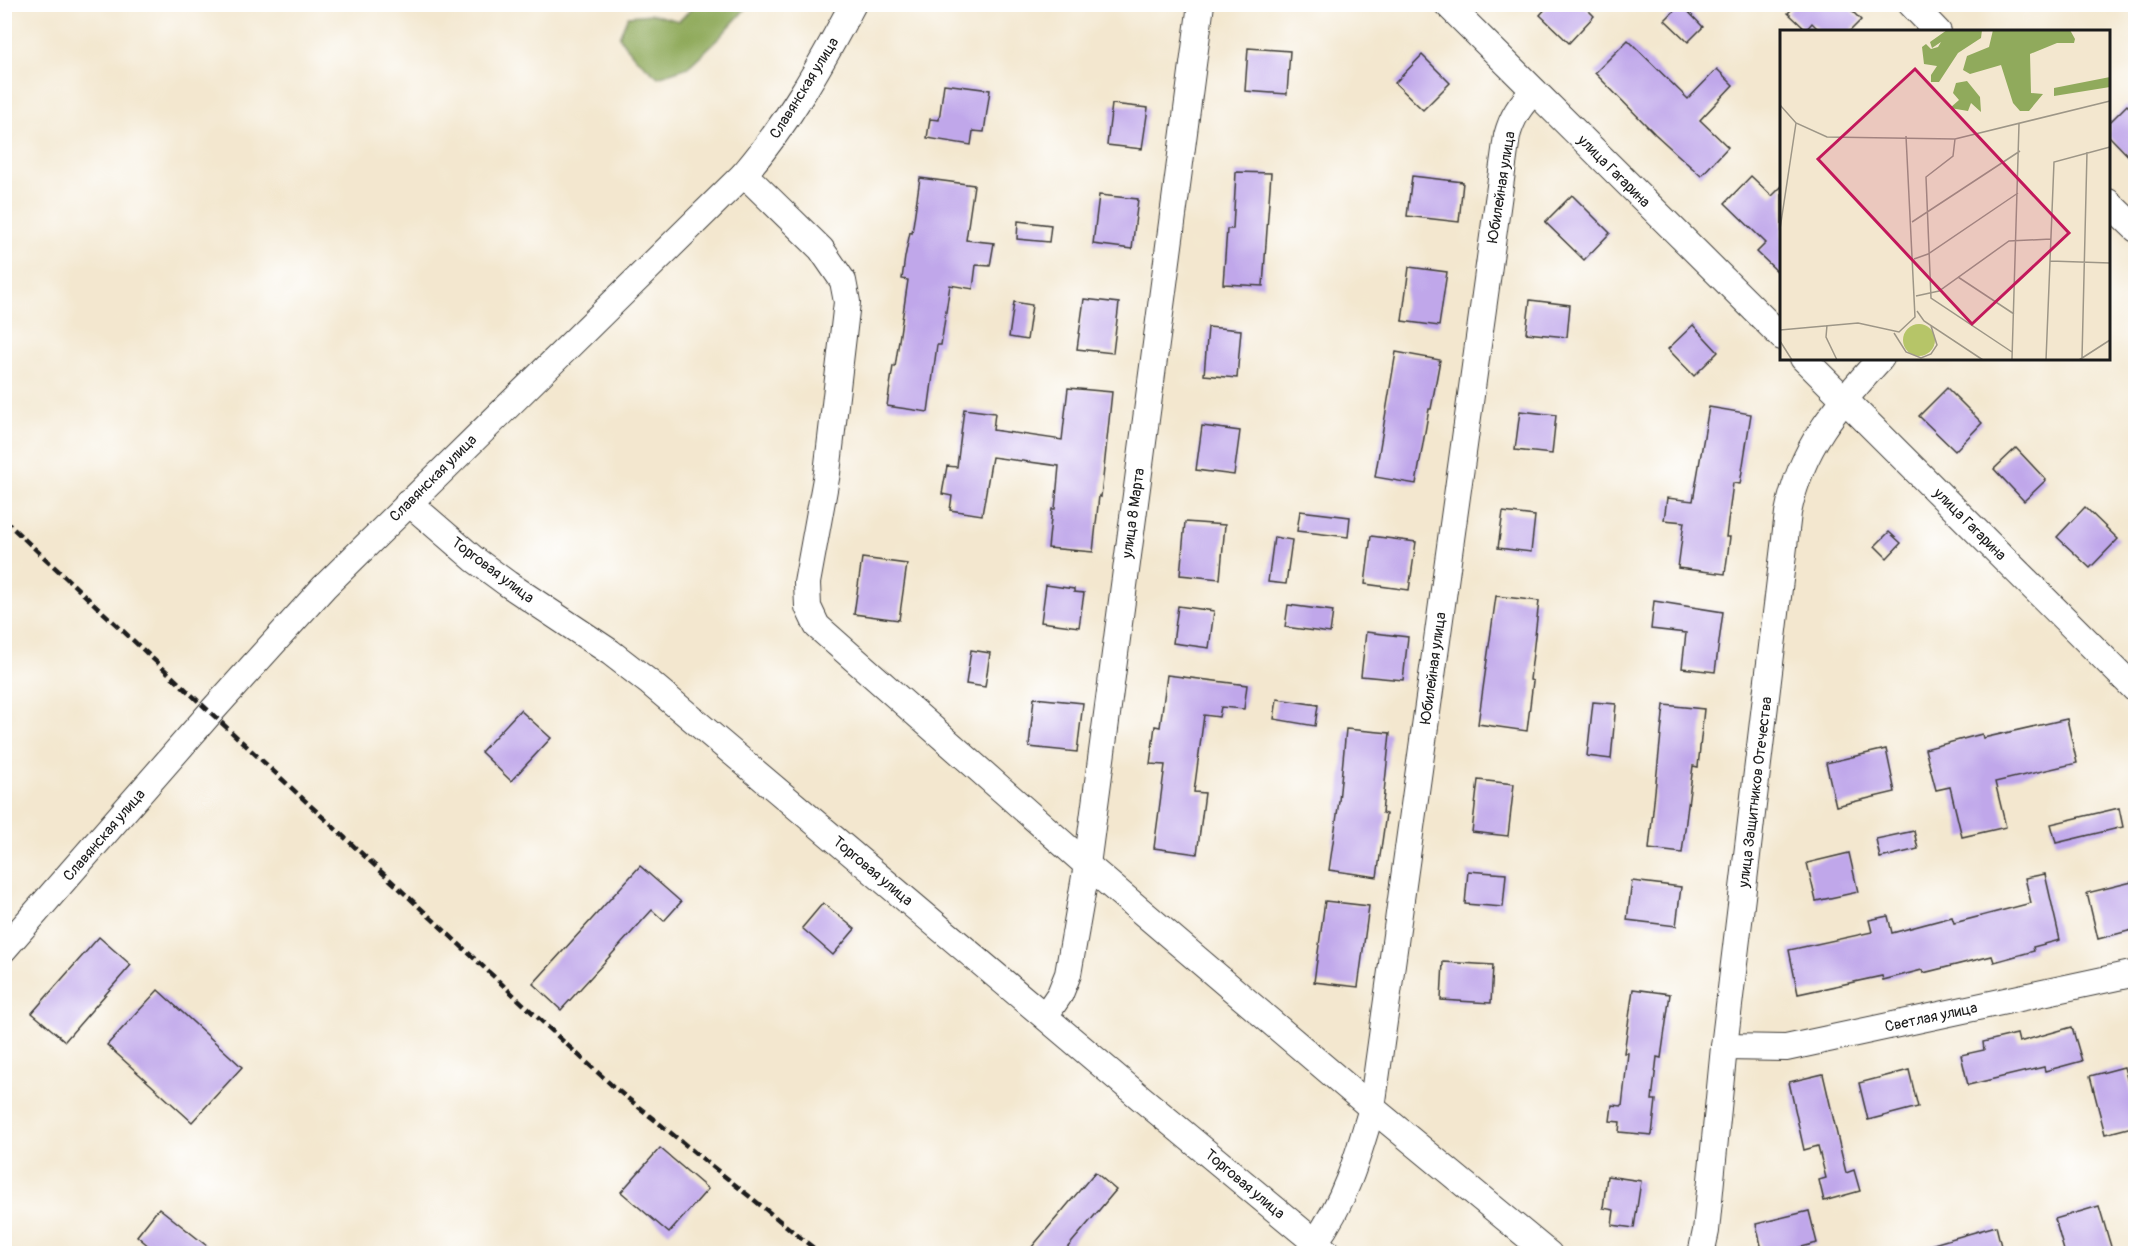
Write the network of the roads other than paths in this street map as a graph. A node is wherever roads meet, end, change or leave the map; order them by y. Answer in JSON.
{"nodes":[{"id":1,"x":853,"y":4,"type":"edge"},
{"id":2,"x":1201,"y":4,"type":"edge"},
{"id":3,"x":1447,"y":4,"type":"edge"},
{"id":4,"x":1911,"y":4,"type":"edge"},
{"id":5,"x":1936,"y":30,"type":"edge"},
{"id":6,"x":1534,"y":91,"type":"junction"},
{"id":7,"x":744,"y":174,"type":"junction"},
{"id":8,"x":2110,"y":203,"type":"edge"},
{"id":9,"x":2136,"y":230,"type":"edge"},
{"id":10,"x":1780,"y":335,"type":"edge"},
{"id":11,"x":1805,"y":360,"type":"edge"},
{"id":12,"x":1879,"y":360,"type":"edge"},
{"id":13,"x":1844,"y":398,"type":"junction"},
{"id":14,"x":408,"y":502,"type":"junction"},
{"id":15,"x":2136,"y":690,"type":"edge"},
{"id":16,"x":1087,"y":865,"type":"junction"},
{"id":17,"x":4,"y":949,"type":"edge"},
{"id":18,"x":2136,"y":973,"type":"edge"},
{"id":19,"x":1045,"y":1016,"type":"junction"},
{"id":20,"x":1724,"y":1047,"type":"junction"},
{"id":21,"x":1372,"y":1108,"type":"junction"},
{"id":22,"x":1322,"y":1248,"type":"edge"},
{"id":23,"x":1549,"y":1254,"type":"edge"},
{"id":24,"x":1701,"y":1254,"type":"edge"}],
"edges":[{"from":1,"to":7,"type":"street","name":"Славянская улица"},
{"from":2,"to":16,"type":"street","name":"улица 8 Марта"},
{"from":3,"to":6,"type":"street","name":"улица Гагарина"},
{"from":4,"to":5,"type":"street"},
{"from":6,"to":10,"type":"street","name":"улица Гагарина"},
{"from":6,"to":21,"type":"street","name":"Юбилейная улица"},
{"from":7,"to":14,"type":"street","name":"Славянская улица"},
{"from":7,"to":16,"type":"street"},
{"from":8,"to":9,"type":"street"},
{"from":11,"to":13,"type":"street","name":"улица Гагарина"},
{"from":12,"to":13,"type":"street","name":"улица Защитников Отечества"},
{"from":13,"to":15,"type":"street","name":"улица Гагарина"},
{"from":13,"to":20,"type":"street","name":"улица Защитников Отечества"},
{"from":14,"to":17,"type":"street","name":"Славянская улица"},
{"from":14,"to":19,"type":"street","name":"Торговая улица"},
{"from":16,"to":19,"type":"street","name":"улица 8 Марта"},
{"from":16,"to":21,"type":"street"},
{"from":18,"to":20,"type":"street","name":"Светлая улица"},
{"from":19,"to":22,"type":"street","name":"Торговая улица"},
{"from":20,"to":24,"type":"street","name":"улица Защитников Отечества"},
{"from":21,"to":22,"type":"street","name":"Юбилейная улица"},
{"from":21,"to":23,"type":"street"}]}
